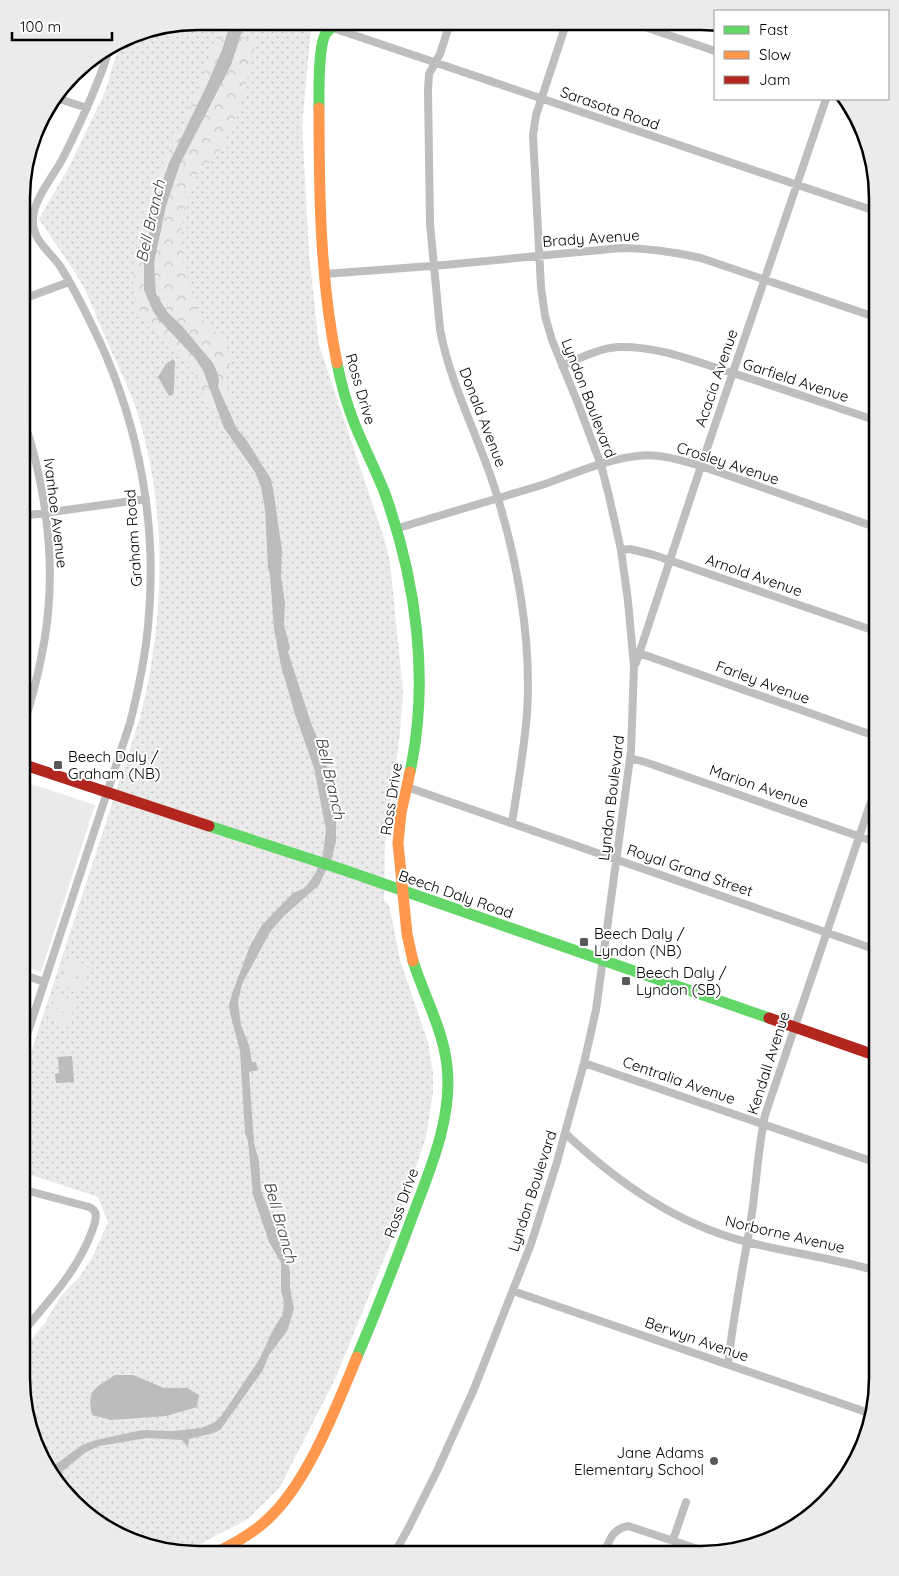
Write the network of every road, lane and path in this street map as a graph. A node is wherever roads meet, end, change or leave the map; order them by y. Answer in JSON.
{"nodes":[{"id":1,"x":329,"y":30,"type":"edge"},
{"id":2,"x":349,"y":30,"type":"edge"},
{"id":3,"x":448,"y":30,"type":"edge"},
{"id":4,"x":564,"y":30,"type":"edge"},
{"id":5,"x":654,"y":30,"type":"edge"},
{"id":6,"x":714,"y":51,"type":"edge"},
{"id":7,"x":106,"y":57,"type":"edge"},
{"id":8,"x":435,"y":62,"type":"junction"},
{"id":9,"x":542,"y":98,"type":"junction"},
{"id":10,"x":62,"y":100,"type":"edge"},
{"id":11,"x":826,"y":100,"type":"edge"},
{"id":12,"x":87,"y":108,"type":"junction"},
{"id":13,"x":797,"y":186,"type":"junction"},
{"id":14,"x":869,"y":209,"type":"edge"},
{"id":15,"x":540,"y":255,"type":"junction"},
{"id":16,"x":434,"y":265,"type":"junction"},
{"id":17,"x":326,"y":274,"type":"junction"},
{"id":18,"x":764,"y":280,"type":"junction"},
{"id":19,"x":69,"y":282,"type":"junction"},
{"id":20,"x":30,"y":296,"type":"edge"},
{"id":21,"x":869,"y":315,"type":"edge"},
{"id":22,"x":562,"y":366,"type":"junction"},
{"id":23,"x":733,"y":373,"type":"junction"},
{"id":24,"x":869,"y":418,"type":"edge"},
{"id":25,"x":30,"y":440,"type":"edge"},
{"id":26,"x":601,"y":465,"type":"junction"},
{"id":27,"x":700,"y":466,"type":"junction"},
{"id":28,"x":497,"y":498,"type":"junction"},
{"id":29,"x":146,"y":499,"type":"junction"},
{"id":30,"x":46,"y":513,"type":"junction"},
{"id":31,"x":30,"y":515,"type":"edge"},
{"id":32,"x":869,"y":525,"type":"edge"},
{"id":33,"x":395,"y":529,"type":"junction"},
{"id":34,"x":620,"y":550,"type":"junction"},
{"id":35,"x":670,"y":560,"type":"junction"},
{"id":36,"x":869,"y":629,"type":"edge"},
{"id":37,"x":639,"y":652,"type":"junction"},
{"id":38,"x":634,"y":667,"type":"junction"},
{"id":39,"x":30,"y":702,"type":"edge"},
{"id":40,"x":869,"y":734,"type":"edge"},
{"id":41,"x":630,"y":758,"type":"junction"},
{"id":42,"x":30,"y":767,"type":"edge"},
{"id":43,"x":407,"y":787,"type":"junction"},
{"id":44,"x":107,"y":792,"type":"junction"},
{"id":45,"x":869,"y":807,"type":"edge"},
{"id":46,"x":512,"y":822,"type":"junction"},
{"id":47,"x":859,"y":836,"type":"junction"},
{"id":48,"x":869,"y":840,"type":"edge"},
{"id":49,"x":618,"y":859,"type":"junction"},
{"id":50,"x":404,"y":891,"type":"junction"},
{"id":51,"x":826,"y":931,"type":"junction"},
{"id":52,"x":869,"y":947,"type":"edge"},
{"id":53,"x":603,"y":962,"type":"junction"},
{"id":54,"x":30,"y":977,"type":"edge"},
{"id":55,"x":44,"y":982,"type":"junction"},
{"id":56,"x":30,"y":1025,"type":"edge"},
{"id":57,"x":794,"y":1028,"type":"junction"},
{"id":58,"x":869,"y":1053,"type":"edge"},
{"id":59,"x":584,"y":1063,"type":"junction"},
{"id":60,"x":763,"y":1124,"type":"junction"},
{"id":61,"x":565,"y":1132,"type":"junction"},
{"id":62,"x":869,"y":1160,"type":"edge"},
{"id":63,"x":30,"y":1191,"type":"edge"},
{"id":64,"x":747,"y":1242,"type":"junction"},
{"id":65,"x":869,"y":1269,"type":"edge"},
{"id":66,"x":514,"y":1291,"type":"junction"},
{"id":67,"x":30,"y":1323,"type":"edge"},
{"id":68,"x":728,"y":1364,"type":"junction"},
{"id":69,"x":866,"y":1412,"type":"edge"},
{"id":70,"x":686,"y":1502,"type":"dead end"},
{"id":71,"x":673,"y":1540,"type":"junction"},
{"id":72,"x":229,"y":1546,"type":"edge"},
{"id":73,"x":398,"y":1546,"type":"edge"},
{"id":74,"x":608,"y":1546,"type":"edge"},
{"id":75,"x":690,"y":1546,"type":"edge"}],
"edges":[{"from":1,"to":17,"type":"street","name":"Ross Drive"},
{"from":2,"to":8,"type":"street","name":"Sarasota Road"},
{"from":3,"to":8,"type":"street","name":"Donald Avenue"},
{"from":4,"to":9,"type":"street","name":"Lyndon Boulevard"},
{"from":5,"to":6,"type":"street"},
{"from":7,"to":12,"type":"street","name":"Graham Road"},
{"from":8,"to":9,"type":"street","name":"Sarasota Road"},
{"from":8,"to":16,"type":"street","name":"Donald Avenue"},
{"from":9,"to":13,"type":"street","name":"Sarasota Road"},
{"from":9,"to":15,"type":"street","name":"Lyndon Boulevard"},
{"from":10,"to":12,"type":"street"},
{"from":11,"to":13,"type":"street","name":"Acacia Avenue"},
{"from":12,"to":19,"type":"street","name":"Graham Road"},
{"from":13,"to":14,"type":"street","name":"Sarasota Road"},
{"from":13,"to":18,"type":"street","name":"Acacia Avenue"},
{"from":15,"to":16,"type":"street","name":"Brady Avenue"},
{"from":15,"to":18,"type":"street","name":"Brady Avenue"},
{"from":15,"to":22,"type":"street","name":"Lyndon Boulevard"},
{"from":16,"to":17,"type":"street","name":"Brady Avenue"},
{"from":16,"to":28,"type":"street","name":"Donald Avenue"},
{"from":17,"to":33,"type":"street","name":"Ross Drive"},
{"from":18,"to":21,"type":"street","name":"Brady Avenue"},
{"from":18,"to":23,"type":"street","name":"Acacia Avenue"},
{"from":19,"to":20,"type":"street"},
{"from":19,"to":29,"type":"street","name":"Graham Road"},
{"from":22,"to":23,"type":"street","name":"Garfield Avenue"},
{"from":22,"to":26,"type":"street","name":"Lyndon Boulevard"},
{"from":23,"to":24,"type":"street","name":"Garfield Avenue"},
{"from":23,"to":27,"type":"street","name":"Acacia Avenue"},
{"from":25,"to":30,"type":"street","name":"Ivanhoe Avenue"},
{"from":26,"to":27,"type":"street","name":"Crosley Avenue"},
{"from":26,"to":28,"type":"street","name":"Crosley Avenue"},
{"from":26,"to":34,"type":"street","name":"Lyndon Boulevard"},
{"from":27,"to":32,"type":"street","name":"Crosley Avenue"},
{"from":27,"to":35,"type":"street","name":"Acacia Avenue"},
{"from":28,"to":33,"type":"street","name":"Crosley Avenue"},
{"from":28,"to":46,"type":"street","name":"Donald Avenue"},
{"from":29,"to":30,"type":"street"},
{"from":29,"to":44,"type":"street","name":"Graham Road"},
{"from":30,"to":31,"type":"street"},
{"from":30,"to":39,"type":"street","name":"Ivanhoe Avenue"},
{"from":33,"to":43,"type":"street","name":"Ross Drive"},
{"from":34,"to":35,"type":"street","name":"Arnold Avenue"},
{"from":34,"to":38,"type":"street","name":"Lyndon Boulevard"},
{"from":35,"to":36,"type":"street","name":"Arnold Avenue"},
{"from":35,"to":37,"type":"street","name":"Acacia Avenue"},
{"from":37,"to":38,"type":"street","name":"Acacia Avenue"},
{"from":37,"to":40,"type":"street","name":"Farley Avenue"},
{"from":38,"to":41,"type":"street","name":"Lyndon Boulevard"},
{"from":41,"to":47,"type":"street","name":"Marion Avenue"},
{"from":41,"to":49,"type":"street","name":"Lyndon Boulevard"},
{"from":42,"to":44,"type":"street","name":"Beech Daly Road"},
{"from":43,"to":46,"type":"street","name":"Royal Grand Street"},
{"from":43,"to":50,"type":"street","name":"Ross Drive"},
{"from":44,"to":50,"type":"street","name":"Beech Daly Road"},
{"from":44,"to":55,"type":"street","name":"Graham Road"},
{"from":45,"to":47,"type":"street","name":"Kendall Avenue"},
{"from":46,"to":49,"type":"street","name":"Royal Grand Street"},
{"from":47,"to":48,"type":"street","name":"Marion Avenue"},
{"from":47,"to":51,"type":"street","name":"Kendall Avenue"},
{"from":49,"to":51,"type":"street","name":"Royal Grand Street"},
{"from":49,"to":53,"type":"street","name":"Lyndon Boulevard"},
{"from":50,"to":53,"type":"street","name":"Beech Daly Road"},
{"from":50,"to":72,"type":"street","name":"Ross Drive"},
{"from":51,"to":52,"type":"street","name":"Royal Grand Street"},
{"from":51,"to":57,"type":"street","name":"Kendall Avenue"},
{"from":53,"to":57,"type":"street","name":"Beech Daly Road"},
{"from":53,"to":59,"type":"street","name":"Lyndon Boulevard"},
{"from":54,"to":55,"type":"street"},
{"from":55,"to":56,"type":"street","name":"Graham Road"},
{"from":57,"to":58,"type":"street","name":"Beech Daly Road"},
{"from":57,"to":60,"type":"street","name":"Kendall Avenue"},
{"from":59,"to":60,"type":"street","name":"Centralia Avenue"},
{"from":59,"to":61,"type":"street","name":"Lyndon Boulevard"},
{"from":60,"to":62,"type":"street","name":"Centralia Avenue"},
{"from":60,"to":64,"type":"street","name":"Kendall Avenue"},
{"from":61,"to":64,"type":"street","name":"Norborne Avenue"},
{"from":61,"to":66,"type":"street","name":"Lyndon Boulevard"},
{"from":63,"to":67,"type":"street"},
{"from":64,"to":65,"type":"street","name":"Norborne Avenue"},
{"from":64,"to":68,"type":"street","name":"Kendall Avenue"},
{"from":66,"to":68,"type":"street","name":"Berwyn Avenue"},
{"from":66,"to":73,"type":"street","name":"Lyndon Boulevard"},
{"from":68,"to":69,"type":"street","name":"Berwyn Avenue"},
{"from":70,"to":71,"type":"street"},
{"from":71,"to":74,"type":"street"},
{"from":71,"to":75,"type":"street"}]}
